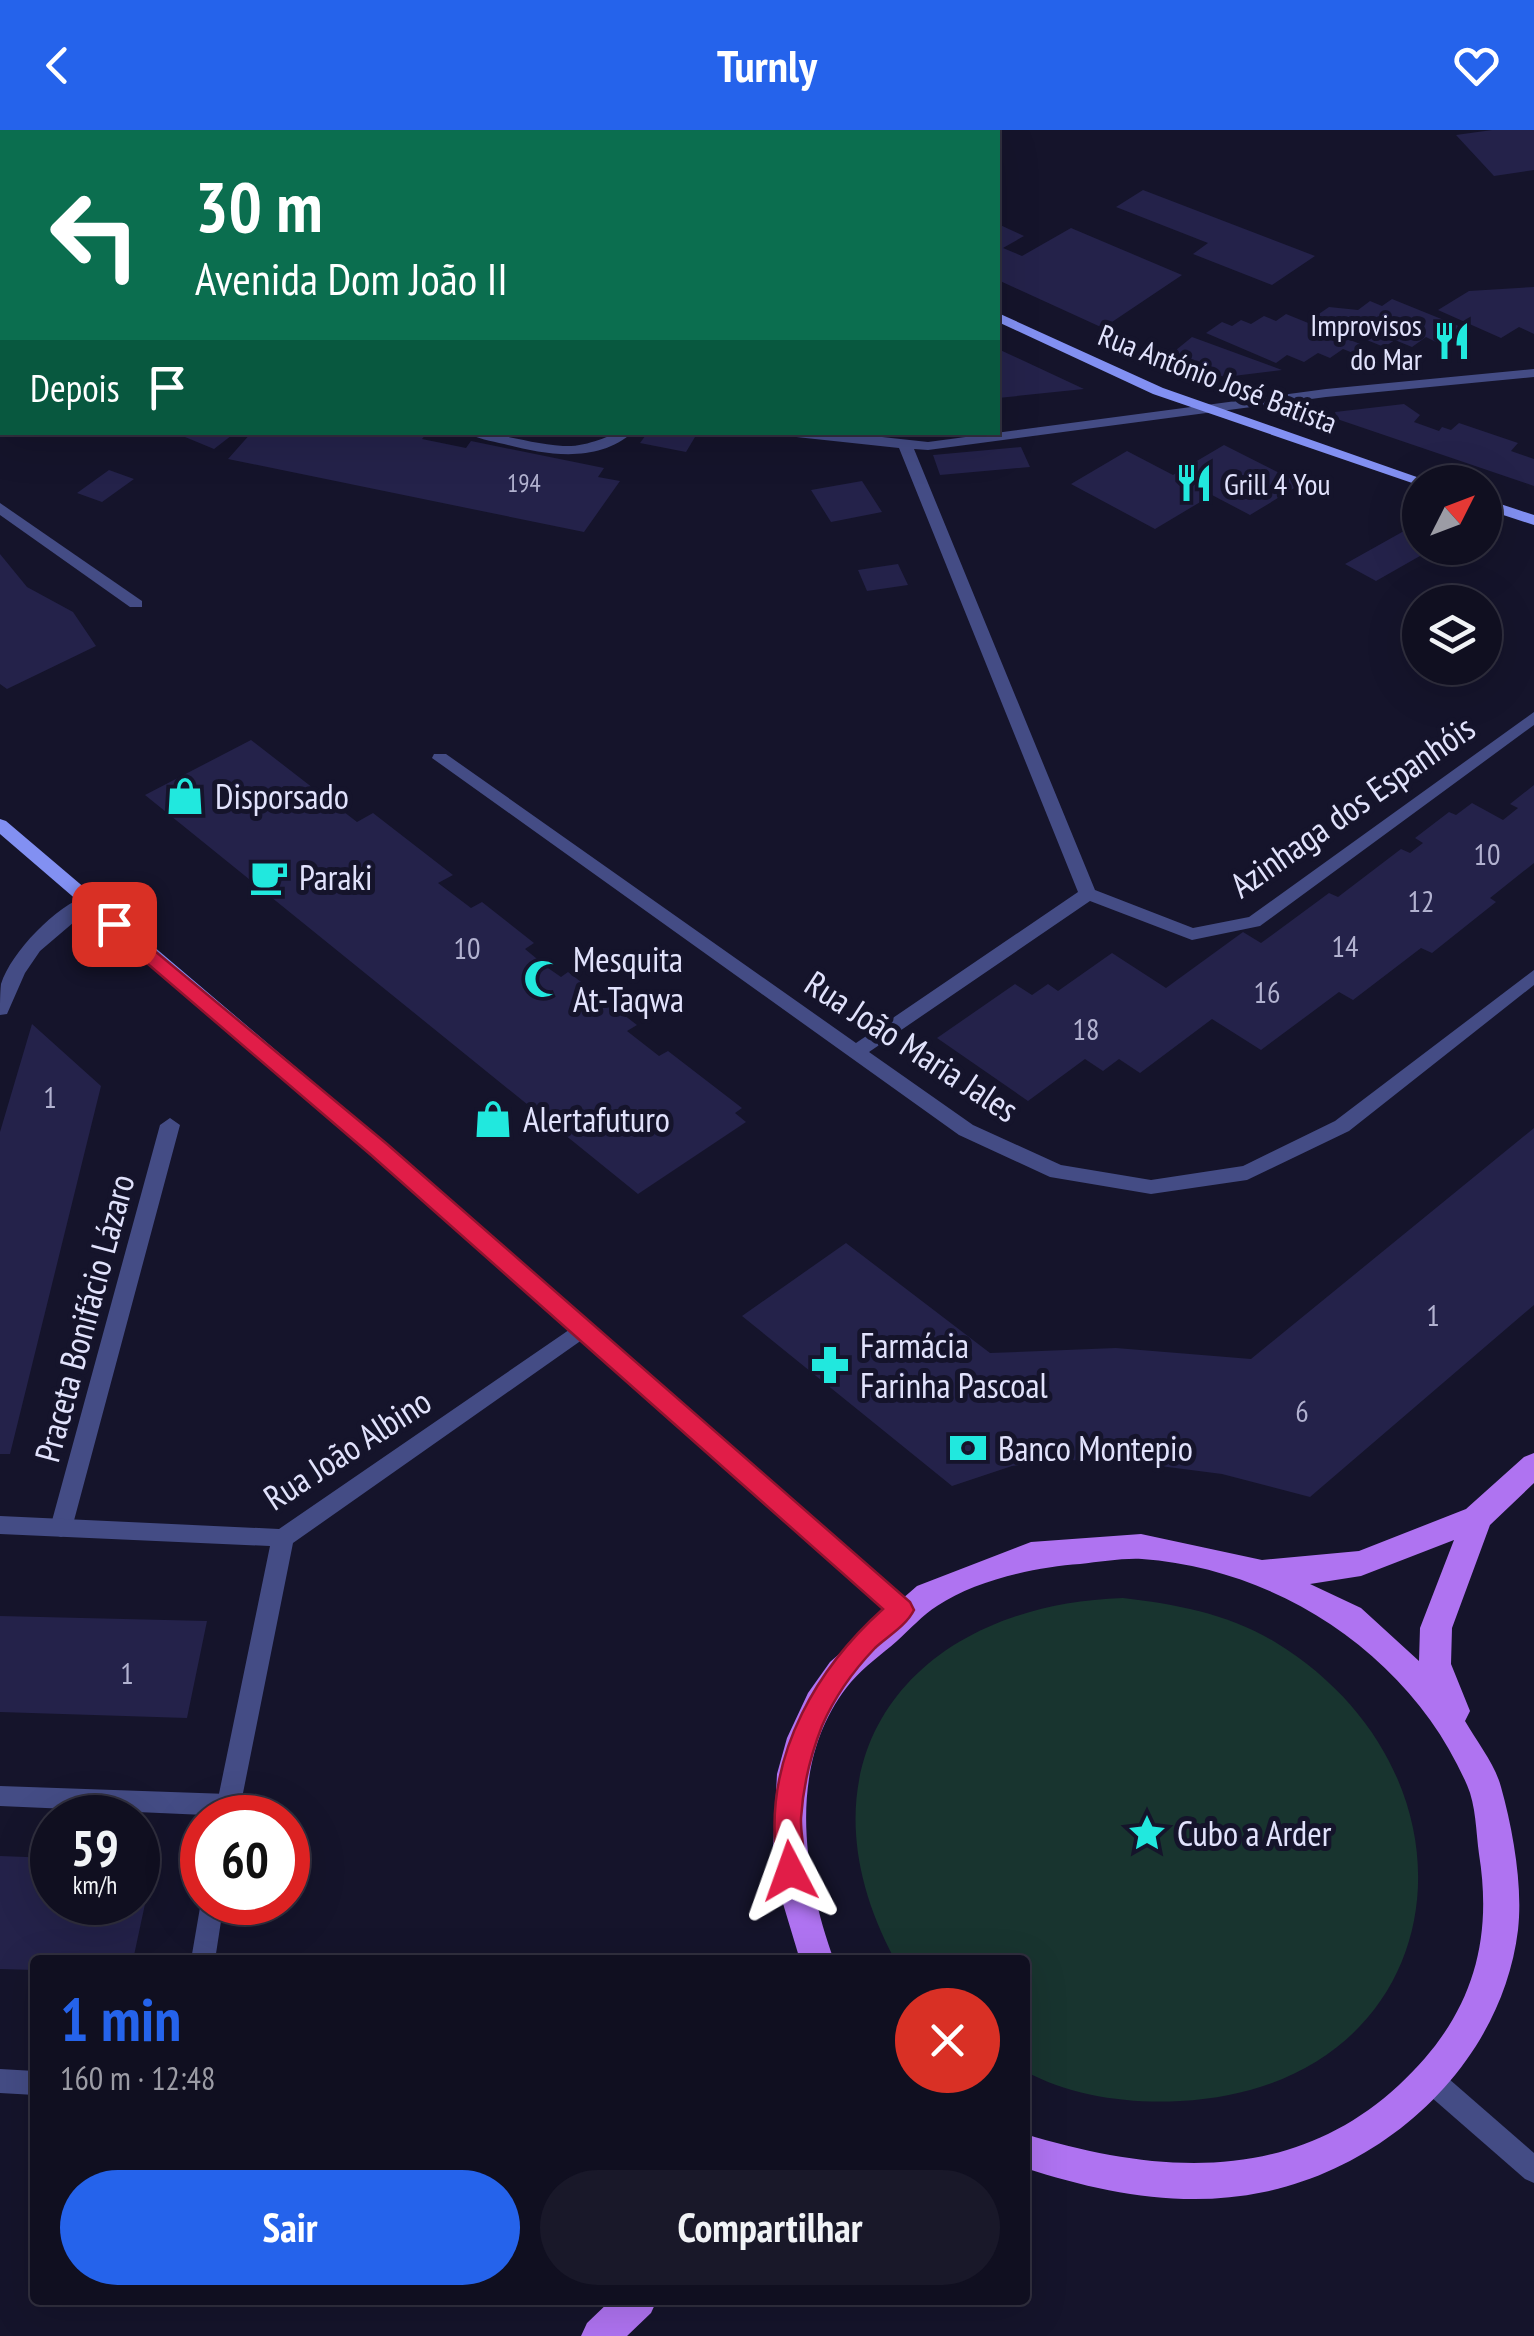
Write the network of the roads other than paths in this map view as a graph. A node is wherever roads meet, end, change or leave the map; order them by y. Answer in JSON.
{"nodes":[{"id":1,"x":1000,"y":318,"type":"edge"},
{"id":2,"x":1534,"y":372,"type":"edge"},
{"id":3,"x":1205,"y":408,"type":"junction"},
{"id":4,"x":491,"y":435,"type":"edge"},
{"id":5,"x":623,"y":435,"type":"edge"},
{"id":6,"x":817,"y":435,"type":"edge"},
{"id":7,"x":906,"y":444,"type":"junction"},
{"id":8,"x":1402,"y":475,"type":"edge"},
{"id":9,"x":0,"y":508,"type":"edge"},
{"id":10,"x":1502,"y":510,"type":"edge"},
{"id":11,"x":1534,"y":520,"type":"edge"},
{"id":12,"x":136,"y":604,"type":"dead end"},
{"id":13,"x":1534,"y":717,"type":"edge"},
{"id":14,"x":440,"y":758,"type":"dead end"},
{"id":15,"x":0,"y":825,"type":"edge"},
{"id":16,"x":1088,"y":894,"type":"junction"},
{"id":17,"x":88,"y":901,"type":"junction"},
{"id":18,"x":1534,"y":976,"type":"edge"},
{"id":19,"x":0,"y":1008,"type":"edge"},
{"id":20,"x":856,"y":1052,"type":"junction"},
{"id":21,"x":170,"y":1125,"type":"dead end"},
{"id":22,"x":582,"y":1329,"type":"junction"},
{"id":23,"x":1534,"y":1465,"type":"edge"},
{"id":24,"x":1477,"y":1518,"type":"junction"},
{"id":25,"x":0,"y":1525,"type":"edge"},
{"id":26,"x":61,"y":1528,"type":"junction"},
{"id":27,"x":283,"y":1538,"type":"junction"},
{"id":28,"x":1256,"y":1569,"type":"junction"},
{"id":29,"x":901,"y":1610,"type":"junction"},
{"id":30,"x":1472,"y":1759,"type":"junction"},
{"id":31,"x":230,"y":1795,"type":"edge"},
{"id":32,"x":0,"y":1796,"type":"edge"},
{"id":33,"x":180,"y":1808,"type":"edge"},
{"id":34,"x":208,"y":1925,"type":"edge"},
{"id":35,"x":204,"y":1955,"type":"edge"},
{"id":36,"x":815,"y":1955,"type":"edge"},
{"id":37,"x":1432,"y":2080,"type":"junction"},
{"id":38,"x":0,"y":2082,"type":"edge"},
{"id":39,"x":30,"y":2082,"type":"edge"},
{"id":40,"x":1030,"y":2153,"type":"edge"},
{"id":41,"x":1534,"y":2170,"type":"edge"},
{"id":42,"x":633,"y":2305,"type":"edge"},
{"id":43,"x":600,"y":2336,"type":"edge"}],
"edges":[{"from":1,"to":3,"type":"main road","name":"Rua António José Batista"},
{"from":2,"to":3,"type":"street"},
{"from":3,"to":7,"type":"street"},
{"from":3,"to":8,"type":"main road","name":"Rua António José Batista"},
{"from":4,"to":5,"type":"street"},
{"from":6,"to":7,"type":"street"},
{"from":7,"to":16,"type":"street"},
{"from":9,"to":12,"type":"street"},
{"from":10,"to":11,"type":"main road"},
{"from":13,"to":16,"type":"street","name":"Azinhaga dos Espanhóis"},
{"from":14,"to":20,"type":"street","name":"Rua João Maria Jales"},
{"from":15,"to":17,"type":"main road"},
{"from":16,"to":20,"type":"street"},
{"from":17,"to":19,"type":"street"},
{"from":17,"to":22,"type":"main road"},
{"from":18,"to":20,"type":"street","name":"Rua João Maria Jales"},
{"from":21,"to":26,"type":"street","name":"Praceta Bonifácio Lázaro"},
{"from":22,"to":27,"type":"street","name":"Rua João Albino"},
{"from":22,"to":29,"type":"main road"},
{"from":23,"to":24,"type":"main road"},
{"from":24,"to":28,"type":"main road"},
{"from":24,"to":30,"type":"main road"},
{"from":25,"to":26,"type":"street","name":"Rua João Albino"},
{"from":26,"to":27,"type":"street","name":"Rua João Albino"},
{"from":27,"to":31,"type":"street"},
{"from":28,"to":29,"type":"main road"},
{"from":28,"to":30,"type":"main road"},
{"from":29,"to":36,"type":"main road"},
{"from":30,"to":37,"type":"main road"},
{"from":32,"to":33,"type":"street"},
{"from":34,"to":35,"type":"street"},
{"from":37,"to":40,"type":"main road"},
{"from":37,"to":41,"type":"street"},
{"from":38,"to":39,"type":"street"},
{"from":42,"to":43,"type":"main road"}]}
